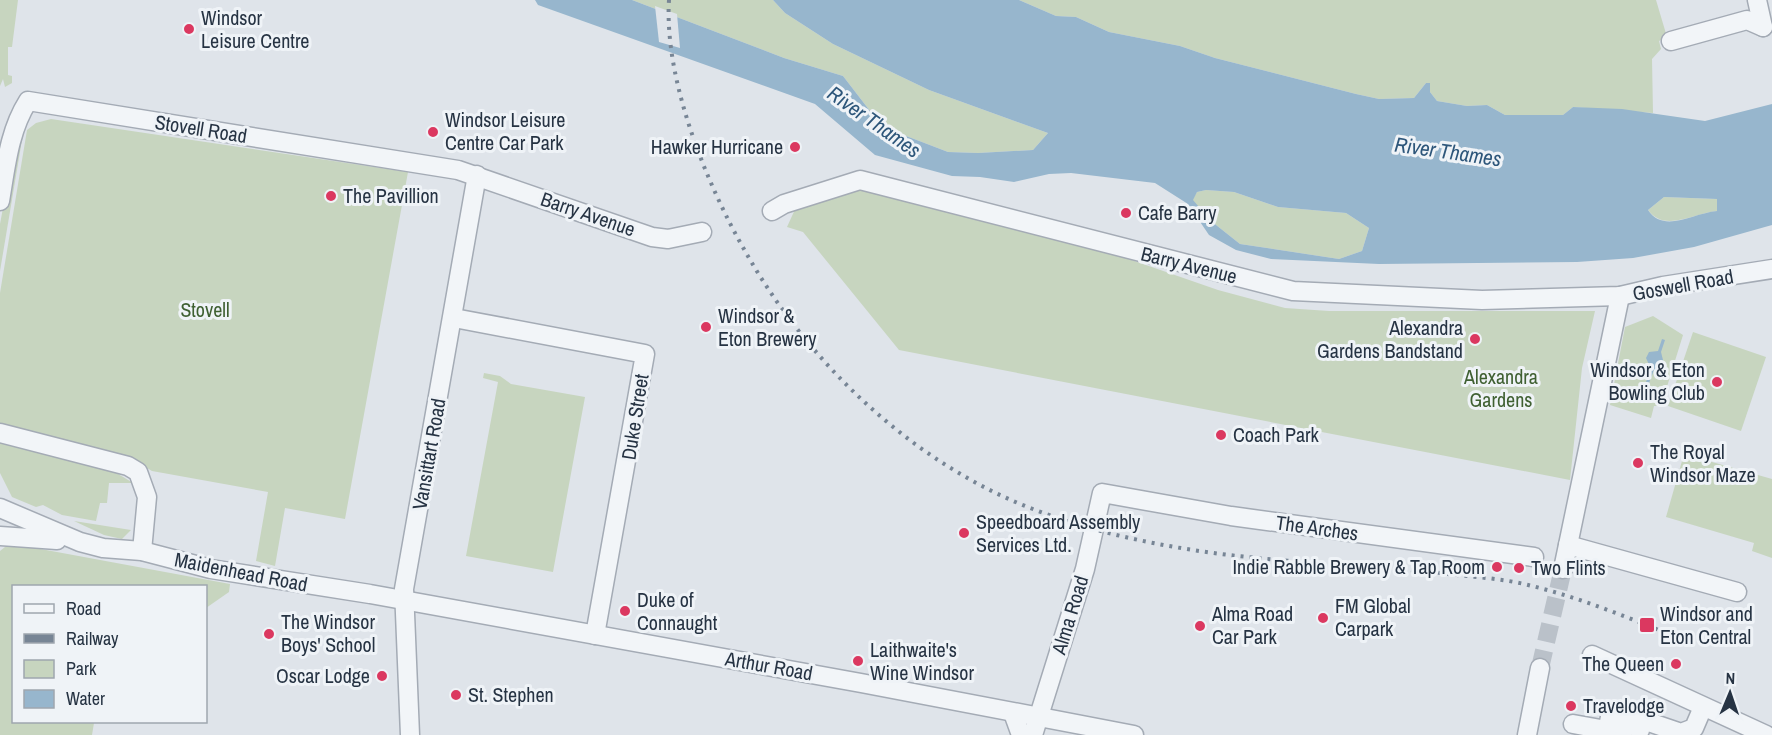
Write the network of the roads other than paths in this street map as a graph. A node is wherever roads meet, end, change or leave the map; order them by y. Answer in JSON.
{"nodes":[{"id":1,"x":1757,"y":0,"type":"edge"},
{"id":2,"x":1768,"y":26,"type":"edge"},
{"id":3,"x":1671,"y":41,"type":"dead end"},
{"id":4,"x":477,"y":175,"type":"junction"},
{"id":5,"x":0,"y":201,"type":"edge"},
{"id":6,"x":772,"y":211,"type":"dead end"},
{"id":7,"x":702,"y":232,"type":"dead end"},
{"id":8,"x":1772,"y":269,"type":"edge"},
{"id":9,"x":1620,"y":296,"type":"junction"},
{"id":10,"x":454,"y":318,"type":"junction"},
{"id":11,"x":0,"y":434,"type":"edge"},
{"id":12,"x":1102,"y":493,"type":"joint"},
{"id":13,"x":0,"y":508,"type":"edge"},
{"id":14,"x":0,"y":536,"type":"edge"},
{"id":15,"x":80,"y":542,"type":"junction"},
{"id":16,"x":1568,"y":545,"type":"junction"},
{"id":17,"x":142,"y":551,"type":"junction"},
{"id":18,"x":1534,"y":557,"type":"dead end"},
{"id":19,"x":1563,"y":569,"type":"tunnel mouth"},
{"id":20,"x":1737,"y":592,"type":"dead end"},
{"id":21,"x":403,"y":601,"type":"junction"},
{"id":22,"x":595,"y":635,"type":"junction"},
{"id":23,"x":1592,"y":655,"type":"dead end"},
{"id":24,"x":1539,"y":668,"type":"tunnel mouth"},
{"id":25,"x":1703,"y":707,"type":"junction"},
{"id":26,"x":1013,"y":713,"type":"junction"},
{"id":27,"x":1066,"y":723,"type":"junction"},
{"id":28,"x":1573,"y":724,"type":"dead end"},
{"id":29,"x":1036,"y":726,"type":"edge"},
{"id":30,"x":1637,"y":728,"type":"edge"},
{"id":31,"x":410,"y":735,"type":"edge"},
{"id":32,"x":1021,"y":735,"type":"edge"},
{"id":33,"x":1046,"y":735,"type":"edge"},
{"id":34,"x":1134,"y":735,"type":"edge"},
{"id":35,"x":1527,"y":735,"type":"edge"},
{"id":36,"x":1766,"y":735,"type":"edge"}],
"edges":[{"from":1,"to":2,"type":"street"},
{"from":2,"to":3,"type":"street"},
{"from":4,"to":5,"type":"street","name":"Stovell Road"},
{"from":4,"to":7,"type":"street","name":"Barry Avenue"},
{"from":4,"to":10,"type":"street","name":"Vansittart Road"},
{"from":6,"to":9,"type":"street","name":"Barry Avenue"},
{"from":8,"to":9,"type":"street","name":"Goswell Road"},
{"from":9,"to":16,"type":"street","name":"Goswell Road"},
{"from":10,"to":21,"type":"street","name":"Vansittart Road"},
{"from":10,"to":22,"type":"street","name":"Duke Street"},
{"from":11,"to":17,"type":"street"},
{"from":12,"to":18,"type":"street","name":"The Arches"},
{"from":12,"to":29,"type":"street","name":"Alma Road"},
{"from":13,"to":15,"type":"street","name":"Maidenhead Road"},
{"from":14,"to":15,"type":"street","name":"Maidenhead Road"},
{"from":15,"to":17,"type":"street","name":"Maidenhead Road"},
{"from":16,"to":19,"type":"street","name":"Goswell Road"},
{"from":16,"to":20,"type":"street"},
{"from":17,"to":21,"type":"street","name":"Maidenhead Road"},
{"from":21,"to":22,"type":"street","name":"Arthur Road"},
{"from":21,"to":31,"type":"street","name":"Vansittart Road"},
{"from":22,"to":26,"type":"street","name":"Arthur Road"},
{"from":23,"to":25,"type":"street"},
{"from":24,"to":35,"type":"street"},
{"from":25,"to":30,"type":"street"},
{"from":25,"to":36,"type":"street"},
{"from":26,"to":29,"type":"street","name":"Arthur Road"},
{"from":26,"to":32,"type":"street"},
{"from":27,"to":29,"type":"street","name":"Arthur Road"},
{"from":27,"to":33,"type":"street"},
{"from":27,"to":34,"type":"street","name":"Arthur Road"},
{"from":28,"to":30,"type":"street"}]}
